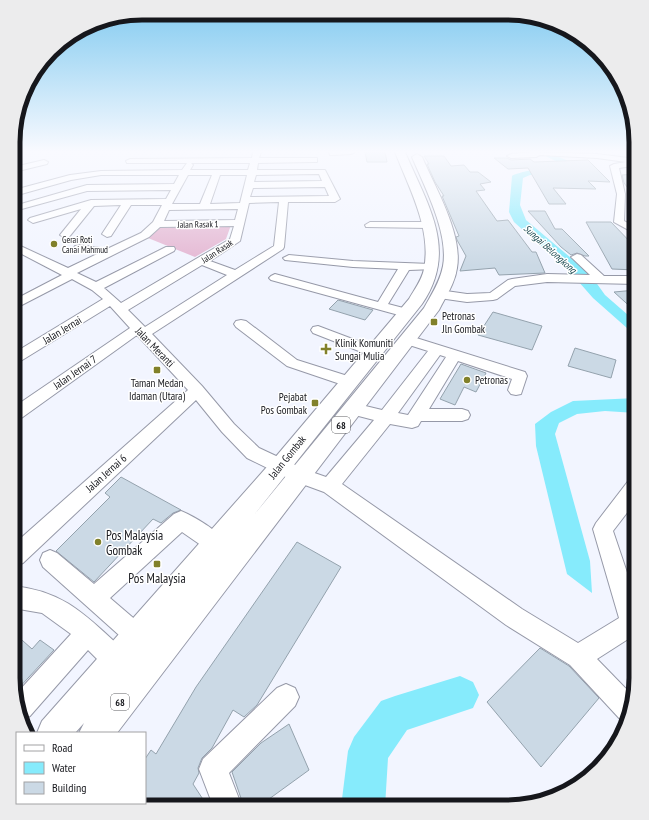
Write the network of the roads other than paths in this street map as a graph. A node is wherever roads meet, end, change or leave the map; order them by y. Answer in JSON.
{"nodes":[{"id":1,"x":77,"y":190,"type":"edge"},
{"id":2,"x":86,"y":190,"type":"edge"},
{"id":3,"x":175,"y":190,"type":"edge"},
{"id":4,"x":210,"y":190,"type":"edge"},
{"id":5,"x":248,"y":190,"type":"edge"},
{"id":6,"x":331,"y":190,"type":"edge"},
{"id":7,"x":415,"y":190,"type":"edge"},
{"id":8,"x":430,"y":190,"type":"edge"},
{"id":9,"x":620,"y":190,"type":"edge"},
{"id":10,"x":284,"y":200,"type":"junction"},
{"id":11,"x":128,"y":202,"type":"junction"},
{"id":12,"x":89,"y":203,"type":"junction"},
{"id":13,"x":245,"y":203,"type":"junction"},
{"id":14,"x":167,"y":204,"type":"junction"},
{"id":15,"x":20,"y":205,"type":"edge"},
{"id":16,"x":204,"y":206,"type":"junction"},
{"id":17,"x":33,"y":220,"type":"dead end"},
{"id":18,"x":240,"y":223,"type":"junction"},
{"id":19,"x":156,"y":224,"type":"junction"},
{"id":20,"x":428,"y":225,"type":"junction"},
{"id":21,"x":370,"y":226,"type":"dead end"},
{"id":22,"x":629,"y":227,"type":"edge"},
{"id":23,"x":107,"y":234,"type":"dead end"},
{"id":24,"x":65,"y":235,"type":"dead end"},
{"id":25,"x":79,"y":248,"type":"dead end"},
{"id":26,"x":170,"y":249,"type":"dead end"},
{"id":27,"x":20,"y":252,"type":"edge"},
{"id":28,"x":108,"y":254,"type":"junction"},
{"id":29,"x":289,"y":258,"type":"dead end"},
{"id":30,"x":577,"y":258,"type":"dead end"},
{"id":31,"x":201,"y":262,"type":"junction"},
{"id":32,"x":406,"y":266,"type":"junction"},
{"id":33,"x":431,"y":267,"type":"junction"},
{"id":34,"x":69,"y":274,"type":"junction"},
{"id":35,"x":236,"y":275,"type":"junction"},
{"id":36,"x":275,"y":278,"type":"dead end"},
{"id":37,"x":600,"y":279,"type":"junction"},
{"id":38,"x":629,"y":280,"type":"edge"},
{"id":39,"x":96,"y":287,"type":"junction"},
{"id":40,"x":439,"y":294,"type":"junction"},
{"id":41,"x":20,"y":303,"type":"edge"},
{"id":42,"x":116,"y":305,"type":"junction"},
{"id":43,"x":381,"y":306,"type":"junction"},
{"id":44,"x":406,"y":313,"type":"junction"},
{"id":45,"x":241,"y":324,"type":"dead end"},
{"id":46,"x":318,"y":330,"type":"dead end"},
{"id":47,"x":140,"y":332,"type":"junction"},
{"id":48,"x":408,"y":340,"type":"junction"},
{"id":49,"x":437,"y":349,"type":"junction"},
{"id":50,"x":374,"y":352,"type":"junction"},
{"id":51,"x":456,"y":355,"type":"junction"},
{"id":52,"x":20,"y":357,"type":"edge"},
{"id":53,"x":349,"y":382,"type":"junction"},
{"id":54,"x":197,"y":390,"type":"junction"},
{"id":55,"x":516,"y":390,"type":"dead end"},
{"id":56,"x":353,"y":409,"type":"junction"},
{"id":57,"x":20,"y":411,"type":"edge"},
{"id":58,"x":416,"y":415,"type":"junction"},
{"id":59,"x":462,"y":415,"type":"dead end"},
{"id":60,"x":386,"y":417,"type":"junction"},
{"id":61,"x":290,"y":471,"type":"junction"},
{"id":62,"x":330,"y":486,"type":"junction"},
{"id":63,"x":629,"y":495,"type":"edge"},
{"id":64,"x":214,"y":542,"type":"junction"},
{"id":65,"x":20,"y":552,"type":"edge"},
{"id":66,"x":50,"y":560,"type":"dead end"},
{"id":67,"x":20,"y":598,"type":"edge"},
{"id":68,"x":94,"y":598,"type":"junction"},
{"id":69,"x":629,"y":607,"type":"edge"},
{"id":70,"x":629,"y":625,"type":"edge"},
{"id":71,"x":87,"y":634,"type":"junction"},
{"id":72,"x":137,"y":636,"type":"junction"},
{"id":73,"x":578,"y":657,"type":"junction"},
{"id":74,"x":116,"y":660,"type":"junction"},
{"id":75,"x":286,"y":697,"type":"dead end"},
{"id":76,"x":23,"y":705,"type":"edge"},
{"id":77,"x":626,"y":707,"type":"edge"},
{"id":78,"x":55,"y":732,"type":"edge"},
{"id":79,"x":97,"y":732,"type":"edge"},
{"id":80,"x":225,"y":800,"type":"edge"}],
"edges":[{"from":1,"to":15,"type":"street"},
{"from":2,"to":12,"type":"street"},
{"from":3,"to":14,"type":"street"},
{"from":4,"to":16,"type":"street"},
{"from":5,"to":13,"type":"street","name":"Jalan Rasak"},
{"from":6,"to":10,"type":"street"},
{"from":7,"to":20,"type":"main road","name":"Jalan Gombak","number":"68"},
{"from":8,"to":40,"type":"main road","name":"Jalan Gombak","number":"68"},
{"from":9,"to":22,"type":"street"},
{"from":10,"to":13,"type":"street"},
{"from":10,"to":35,"type":"street","name":"Jalan Jernai 7"},
{"from":11,"to":12,"type":"street"},
{"from":11,"to":14,"type":"street"},
{"from":11,"to":23,"type":"street"},
{"from":12,"to":17,"type":"street"},
{"from":12,"to":24,"type":"street"},
{"from":13,"to":16,"type":"street"},
{"from":13,"to":18,"type":"street","name":"Jalan Rasak"},
{"from":14,"to":16,"type":"street"},
{"from":14,"to":19,"type":"street"},
{"from":18,"to":19,"type":"street","name":"Jalan Rasak 1"},
{"from":18,"to":31,"type":"street","name":"Jalan Rasak"},
{"from":19,"to":28,"type":"street"},
{"from":20,"to":21,"type":"street"},
{"from":20,"to":33,"type":"main road","name":"Jalan Gombak","number":"68"},
{"from":25,"to":28,"type":"street"},
{"from":26,"to":39,"type":"street"},
{"from":27,"to":34,"type":"street","name":"Jalan Meranti"},
{"from":28,"to":34,"type":"street"},
{"from":29,"to":32,"type":"street"},
{"from":30,"to":37,"type":"street"},
{"from":31,"to":35,"type":"street"},
{"from":31,"to":42,"type":"street","name":"Jalan Rasak"},
{"from":32,"to":33,"type":"street"},
{"from":32,"to":43,"type":"street"},
{"from":33,"to":44,"type":"main road","name":"Jalan Gombak","number":"68"},
{"from":34,"to":39,"type":"street","name":"Jalan Meranti"},
{"from":34,"to":41,"type":"street"},
{"from":35,"to":47,"type":"street","name":"Jalan Jernai 7"},
{"from":36,"to":43,"type":"street"},
{"from":37,"to":38,"type":"street"},
{"from":37,"to":40,"type":"street"},
{"from":39,"to":42,"type":"street","name":"Jalan Meranti"},
{"from":40,"to":48,"type":"main road","name":"Jalan Gombak","number":"68"},
{"from":42,"to":47,"type":"street","name":"Jalan Meranti"},
{"from":42,"to":52,"type":"street","name":"Jalan Jernai"},
{"from":43,"to":44,"type":"street"},
{"from":44,"to":50,"type":"main road","name":"Jalan Gombak","number":"68"},
{"from":45,"to":53,"type":"street"},
{"from":46,"to":50,"type":"street"},
{"from":47,"to":54,"type":"street","name":"Jalan Meranti"},
{"from":47,"to":57,"type":"street","name":"Jalan Jernai 7"},
{"from":48,"to":49,"type":"street"},
{"from":48,"to":56,"type":"main road","name":"Jalan Gombak","number":"68"},
{"from":49,"to":51,"type":"street"},
{"from":49,"to":60,"type":"street"},
{"from":50,"to":53,"type":"main road","name":"Jalan Gombak","number":"68"},
{"from":51,"to":55,"type":"street"},
{"from":51,"to":58,"type":"street"},
{"from":53,"to":61,"type":"main road","name":"Jalan Gombak","number":"68"},
{"from":54,"to":61,"type":"street","name":"Jalan Meranti"},
{"from":54,"to":65,"type":"street","name":"Jalan Jernai 6"},
{"from":56,"to":60,"type":"street"},
{"from":56,"to":61,"type":"main road","name":"Jalan Gombak","number":"68"},
{"from":58,"to":59,"type":"street"},
{"from":58,"to":60,"type":"street"},
{"from":60,"to":62,"type":"street"},
{"from":61,"to":62,"type":"street","name":"Jalan Meranti"},
{"from":61,"to":64,"type":"main road","name":"Jalan Gombak","number":"68"},
{"from":61,"to":79,"type":"main road","name":"Jalan Gombak","number":"68"},
{"from":62,"to":73,"type":"street","name":"Jalan Meranti"},
{"from":63,"to":69,"type":"street"},
{"from":64,"to":68,"type":"street"},
{"from":64,"to":72,"type":"main road","name":"Jalan Gombak","number":"68"},
{"from":66,"to":68,"type":"street"},
{"from":67,"to":71,"type":"street"},
{"from":68,"to":72,"type":"street"},
{"from":70,"to":73,"type":"street"},
{"from":71,"to":74,"type":"street"},
{"from":71,"to":76,"type":"street"},
{"from":72,"to":74,"type":"main road","name":"Jalan Gombak","number":"68"},
{"from":73,"to":77,"type":"street","name":"Jalan Meranti"},
{"from":74,"to":78,"type":"main road","name":"Jalan Gombak","number":"68"},
{"from":75,"to":80,"type":"street"}]}
